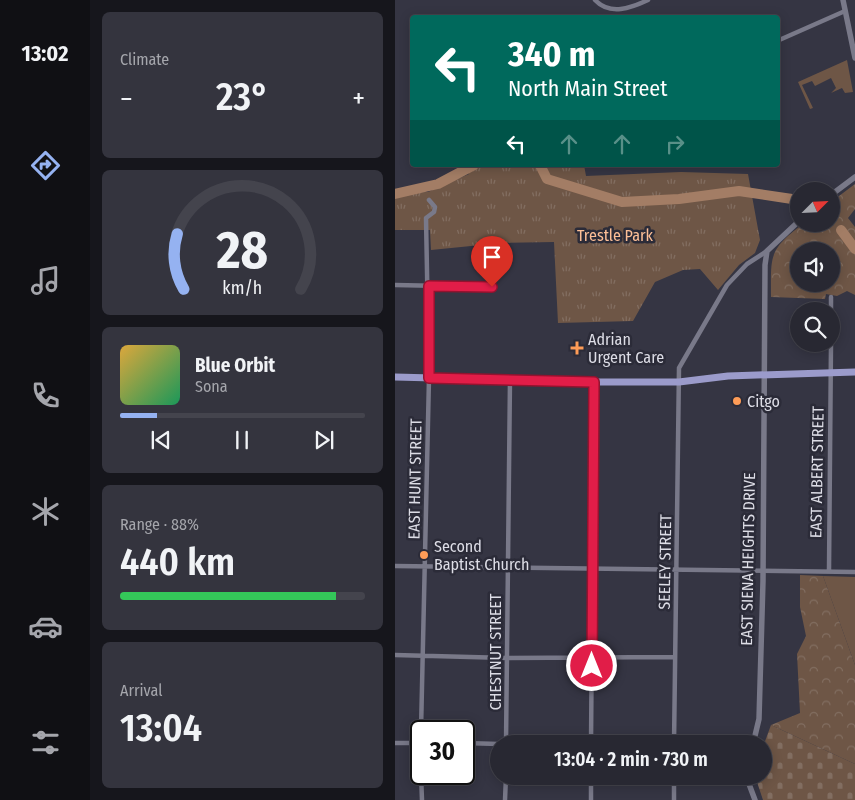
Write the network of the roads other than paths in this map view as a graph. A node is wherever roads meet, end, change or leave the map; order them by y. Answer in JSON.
{"nodes":[{"id":1,"x":595,"y":0,"type":"edge"},
{"id":2,"x":648,"y":0,"type":"edge"},
{"id":3,"x":843,"y":0,"type":"edge"},
{"id":4,"x":845,"y":12,"type":"junction"},
{"id":5,"x":780,"y":40,"type":"edge"},
{"id":6,"x":855,"y":58,"type":"edge"},
{"id":7,"x":855,"y":177,"type":"edge"},
{"id":8,"x":840,"y":188,"type":"edge"},
{"id":9,"x":429,"y":200,"type":"dead end"},
{"id":10,"x":790,"y":229,"type":"edge"},
{"id":11,"x":767,"y":251,"type":"junction"},
{"id":12,"x":395,"y":285,"type":"edge"},
{"id":13,"x":429,"y":286,"type":"junction"},
{"id":14,"x":492,"y":287,"type":"dead end"},
{"id":15,"x":831,"y":296,"type":"dead end"},
{"id":16,"x":831,"y":302,"type":"edge"},
{"id":17,"x":831,"y":352,"type":"edge"},
{"id":18,"x":855,"y":372,"type":"edge"},
{"id":19,"x":831,"y":373,"type":"junction"},
{"id":20,"x":764,"y":374,"type":"junction"},
{"id":21,"x":395,"y":377,"type":"edge"},
{"id":22,"x":429,"y":378,"type":"junction"},
{"id":23,"x":510,"y":380,"type":"junction"},
{"id":24,"x":594,"y":382,"type":"junction"},
{"id":25,"x":679,"y":382,"type":"junction"},
{"id":26,"x":395,"y":566,"type":"edge"},
{"id":27,"x":426,"y":566,"type":"junction"},
{"id":28,"x":507,"y":567,"type":"junction"},
{"id":29,"x":592,"y":567,"type":"junction"},
{"id":30,"x":677,"y":568,"type":"junction"},
{"id":31,"x":763,"y":570,"type":"junction"},
{"id":32,"x":829,"y":571,"type":"junction"},
{"id":33,"x":855,"y":572,"type":"edge"},
{"id":34,"x":395,"y":655,"type":"edge"},
{"id":35,"x":423,"y":655,"type":"junction"},
{"id":36,"x":675,"y":657,"type":"junction"},
{"id":37,"x":507,"y":658,"type":"junction"},
{"id":38,"x":592,"y":658,"type":"junction"},
{"id":39,"x":421,"y":720,"type":"edge"},
{"id":40,"x":506,"y":735,"type":"edge"},
{"id":41,"x":591,"y":735,"type":"edge"},
{"id":42,"x":674,"y":735,"type":"edge"},
{"id":43,"x":755,"y":735,"type":"edge"},
{"id":44,"x":395,"y":743,"type":"edge"},
{"id":45,"x":410,"y":743,"type":"edge"},
{"id":46,"x":475,"y":744,"type":"edge"},
{"id":47,"x":490,"y":744,"type":"edge"},
{"id":48,"x":421,"y":785,"type":"edge"},
{"id":49,"x":506,"y":785,"type":"edge"},
{"id":50,"x":591,"y":785,"type":"edge"},
{"id":51,"x":674,"y":785,"type":"edge"},
{"id":52,"x":749,"y":785,"type":"edge"},
{"id":53,"x":422,"y":800,"type":"edge"},
{"id":54,"x":505,"y":800,"type":"edge"},
{"id":55,"x":591,"y":800,"type":"edge"},
{"id":56,"x":674,"y":800,"type":"edge"},
{"id":57,"x":755,"y":800,"type":"edge"}],
"edges":[{"from":1,"to":2,"type":"street"},
{"from":3,"to":4,"type":"street"},
{"from":4,"to":5,"type":"street"},
{"from":4,"to":6,"type":"street"},
{"from":7,"to":8,"type":"street"},
{"from":9,"to":13,"type":"street","name":"EAST HUNT STREET"},
{"from":10,"to":11,"type":"street"},
{"from":11,"to":20,"type":"street","name":"EAST SIENA HEIGHTS DRIVE"},
{"from":11,"to":25,"type":"street","name":"SEELEY STREET"},
{"from":12,"to":13,"type":"street"},
{"from":13,"to":14,"type":"street"},
{"from":13,"to":22,"type":"street","name":"EAST HUNT STREET"},
{"from":15,"to":16,"type":"street"},
{"from":17,"to":19,"type":"street","name":"EAST ALBERT STREET"},
{"from":18,"to":19,"type":"main road"},
{"from":19,"to":20,"type":"main road"},
{"from":19,"to":32,"type":"street","name":"EAST ALBERT STREET"},
{"from":20,"to":25,"type":"main road"},
{"from":20,"to":31,"type":"street","name":"EAST SIENA HEIGHTS DRIVE"},
{"from":21,"to":22,"type":"main road"},
{"from":22,"to":23,"type":"main road"},
{"from":22,"to":27,"type":"street","name":"EAST HUNT STREET"},
{"from":23,"to":24,"type":"main road"},
{"from":23,"to":28,"type":"street","name":"CHESTNUT STREET"},
{"from":24,"to":25,"type":"main road"},
{"from":24,"to":29,"type":"street"},
{"from":25,"to":30,"type":"street","name":"SEELEY STREET"},
{"from":26,"to":27,"type":"street"},
{"from":27,"to":28,"type":"street"},
{"from":27,"to":35,"type":"street","name":"EAST HUNT STREET"},
{"from":28,"to":29,"type":"street"},
{"from":28,"to":37,"type":"street","name":"CHESTNUT STREET"},
{"from":29,"to":30,"type":"street"},
{"from":29,"to":38,"type":"street"},
{"from":30,"to":31,"type":"street"},
{"from":30,"to":36,"type":"street","name":"SEELEY STREET"},
{"from":31,"to":32,"type":"street"},
{"from":31,"to":43,"type":"street","name":"EAST SIENA HEIGHTS DRIVE"},
{"from":32,"to":33,"type":"street"},
{"from":34,"to":35,"type":"street"},
{"from":35,"to":37,"type":"street"},
{"from":35,"to":39,"type":"street","name":"EAST HUNT STREET"},
{"from":36,"to":38,"type":"street"},
{"from":36,"to":42,"type":"street","name":"SEELEY STREET"},
{"from":37,"to":38,"type":"street"},
{"from":37,"to":40,"type":"street","name":"CHESTNUT STREET"},
{"from":38,"to":41,"type":"street"},
{"from":44,"to":45,"type":"street"},
{"from":46,"to":47,"type":"street"},
{"from":48,"to":53,"type":"street"},
{"from":49,"to":54,"type":"street"},
{"from":50,"to":55,"type":"street"},
{"from":51,"to":56,"type":"street"},
{"from":52,"to":57,"type":"street"}]}
